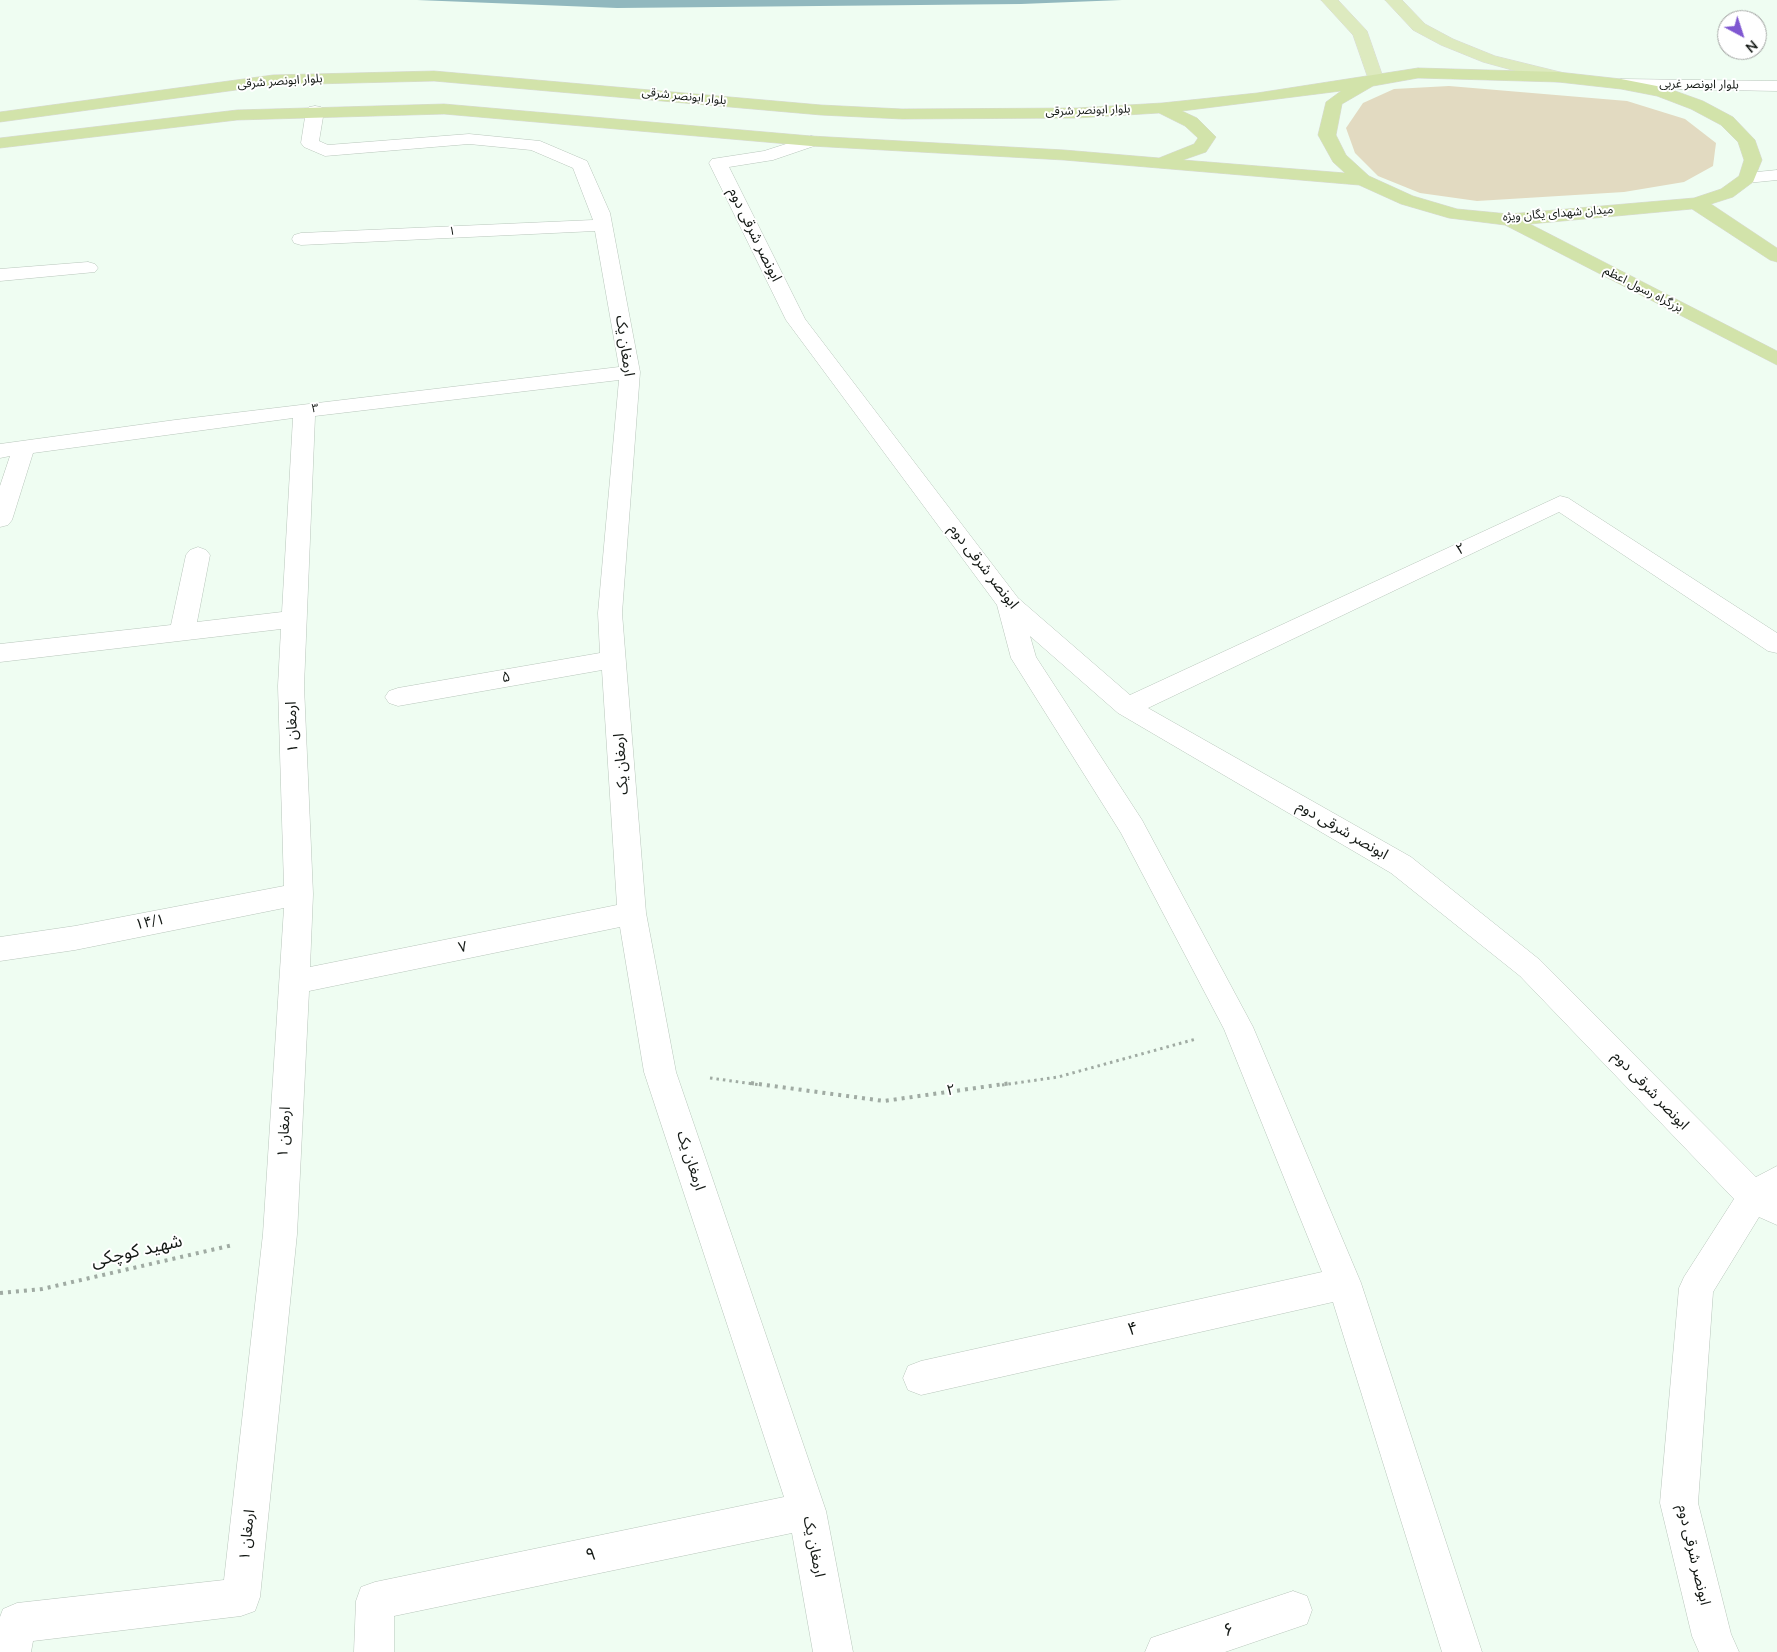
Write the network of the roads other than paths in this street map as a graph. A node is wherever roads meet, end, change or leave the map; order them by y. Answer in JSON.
{"nodes":[{"id":1,"x":1330,"y":0,"type":"edge"},
{"id":2,"x":1393,"y":0,"type":"edge"},
{"id":3,"x":1558,"y":78,"type":"junction"},
{"id":4,"x":1372,"y":81,"type":"junction"},
{"id":5,"x":1621,"y":84,"type":"junction"},
{"id":6,"x":1777,"y":86,"type":"edge"},
{"id":7,"x":1162,"y":108,"type":"junction"},
{"id":8,"x":315,"y":111,"type":"junction"},
{"id":9,"x":0,"y":117,"type":"edge"},
{"id":10,"x":811,"y":141,"type":"junction"},
{"id":11,"x":0,"y":143,"type":"edge"},
{"id":12,"x":1159,"y":162,"type":"junction"},
{"id":13,"x":1777,"y":174,"type":"edge"},
{"id":14,"x":1747,"y":178,"type":"junction"},
{"id":15,"x":1363,"y":180,"type":"junction"},
{"id":16,"x":1696,"y":203,"type":"junction"},
{"id":17,"x":1509,"y":220,"type":"junction"},
{"id":18,"x":603,"y":225,"type":"junction"},
{"id":19,"x":301,"y":239,"type":"dead end"},
{"id":20,"x":1777,"y":256,"type":"edge"},
{"id":21,"x":88,"y":268,"type":"dead end"},
{"id":22,"x":0,"y":275,"type":"edge"},
{"id":23,"x":1777,"y":359,"type":"edge"},
{"id":24,"x":630,"y":372,"type":"junction"},
{"id":25,"x":304,"y":410,"type":"junction"},
{"id":26,"x":24,"y":448,"type":"junction"},
{"id":27,"x":0,"y":451,"type":"edge"},
{"id":28,"x":0,"y":520,"type":"edge"},
{"id":29,"x":198,"y":555,"type":"dead end"},
{"id":30,"x":1009,"y":604,"type":"junction"},
{"id":31,"x":294,"y":619,"type":"junction"},
{"id":32,"x":182,"y":633,"type":"junction"},
{"id":33,"x":1777,"y":645,"type":"edge"},
{"id":34,"x":0,"y":653,"type":"edge"},
{"id":35,"x":614,"y":660,"type":"junction"},
{"id":36,"x":398,"y":697,"type":"dead end"},
{"id":37,"x":1127,"y":707,"type":"junction"},
{"id":38,"x":299,"y":894,"type":"junction"},
{"id":39,"x":632,"y":913,"type":"junction"},
{"id":40,"x":0,"y":949,"type":"edge"},
{"id":41,"x":294,"y":982,"type":"junction"},
{"id":42,"x":1769,"y":1196,"type":"edge"},
{"id":43,"x":1344,"y":1283,"type":"junction"},
{"id":44,"x":921,"y":1378,"type":"dead end"},
{"id":45,"x":807,"y":1511,"type":"junction"},
{"id":46,"x":1292,"y":1610,"type":"dead end"},
{"id":47,"x":10,"y":1652,"type":"edge"},
{"id":48,"x":374,"y":1652,"type":"edge"},
{"id":49,"x":833,"y":1652,"type":"edge"},
{"id":50,"x":1165,"y":1652,"type":"edge"},
{"id":51,"x":1462,"y":1652,"type":"edge"},
{"id":52,"x":1719,"y":1652,"type":"edge"}],
"edges":[{"from":1,"to":4,"type":"main road"},
{"from":2,"to":3,"type":"main road"},
{"from":3,"to":4,"type":"highway","name":"میدان شهدای یگان ویژه"},
{"from":3,"to":5,"type":"highway","name":"میدان شهدای یگان ویژه"},
{"from":4,"to":7,"type":"highway","name":"بلوار ابونصر شرقی"},
{"from":4,"to":15,"type":"highway","name":"میدان شهدای یگان ویژه"},
{"from":5,"to":6,"type":"street","name":"بلوار ابونصر غربی"},
{"from":5,"to":14,"type":"highway","name":"میدان شهدای یگان ویژه"},
{"from":7,"to":9,"type":"highway","name":"بلوار ابونصر شرقی"},
{"from":7,"to":12,"type":"highway"},
{"from":8,"to":10,"type":"highway","name":"بلوار ابونصر شرقی"},
{"from":8,"to":11,"type":"highway","name":"بلوار ابونصر شرقی"},
{"from":8,"to":18,"type":"street","name":"ارمغان یک"},
{"from":10,"to":12,"type":"highway","name":"بلوار ابونصر شرقی"},
{"from":10,"to":30,"type":"street","name":"ابونصر شرقی دوم"},
{"from":12,"to":15,"type":"highway","name":"بلوار ابونصر شرقی"},
{"from":13,"to":14,"type":"street"},
{"from":14,"to":16,"type":"highway","name":"میدان شهدای یگان ویژه"},
{"from":15,"to":17,"type":"highway","name":"میدان شهدای یگان ویژه"},
{"from":16,"to":17,"type":"highway","name":"میدان شهدای یگان ویژه"},
{"from":16,"to":20,"type":"highway"},
{"from":17,"to":23,"type":"highway","name":"بزرگراه رسول اعظم"},
{"from":18,"to":19,"type":"street","name":"۱"},
{"from":18,"to":24,"type":"street","name":"ارمغان یک"},
{"from":21,"to":22,"type":"street"},
{"from":24,"to":25,"type":"street","name":"۳"},
{"from":24,"to":35,"type":"street","name":"ارمغان یک"},
{"from":25,"to":26,"type":"street","name":"۳"},
{"from":25,"to":31,"type":"street","name":"ارمغان ۱"},
{"from":26,"to":27,"type":"street","name":"۳"},
{"from":26,"to":28,"type":"street"},
{"from":29,"to":32,"type":"street"},
{"from":30,"to":37,"type":"street","name":"ابونصر شرقی دوم"},
{"from":30,"to":43,"type":"street"},
{"from":31,"to":32,"type":"street"},
{"from":31,"to":38,"type":"street","name":"ارمغان ۱"},
{"from":32,"to":34,"type":"street"},
{"from":33,"to":37,"type":"street","name":"۲"},
{"from":35,"to":36,"type":"street","name":"۵"},
{"from":35,"to":39,"type":"street","name":"ارمغان یک"},
{"from":37,"to":42,"type":"street","name":"ابونصر شرقی دوم"},
{"from":38,"to":40,"type":"street","name":"۱۴/۱"},
{"from":38,"to":41,"type":"street","name":"ارمغان ۱"},
{"from":39,"to":41,"type":"street","name":"۷"},
{"from":39,"to":45,"type":"street","name":"ارمغان یک"},
{"from":41,"to":47,"type":"street","name":"ارمغان ۱"},
{"from":42,"to":52,"type":"street","name":"ابونصر شرقی دوم"},
{"from":43,"to":44,"type":"street","name":"۴"},
{"from":43,"to":51,"type":"street"},
{"from":45,"to":48,"type":"street","name":"۹"},
{"from":45,"to":49,"type":"street","name":"ارمغان یک"},
{"from":46,"to":50,"type":"street","name":"۶"}]}
